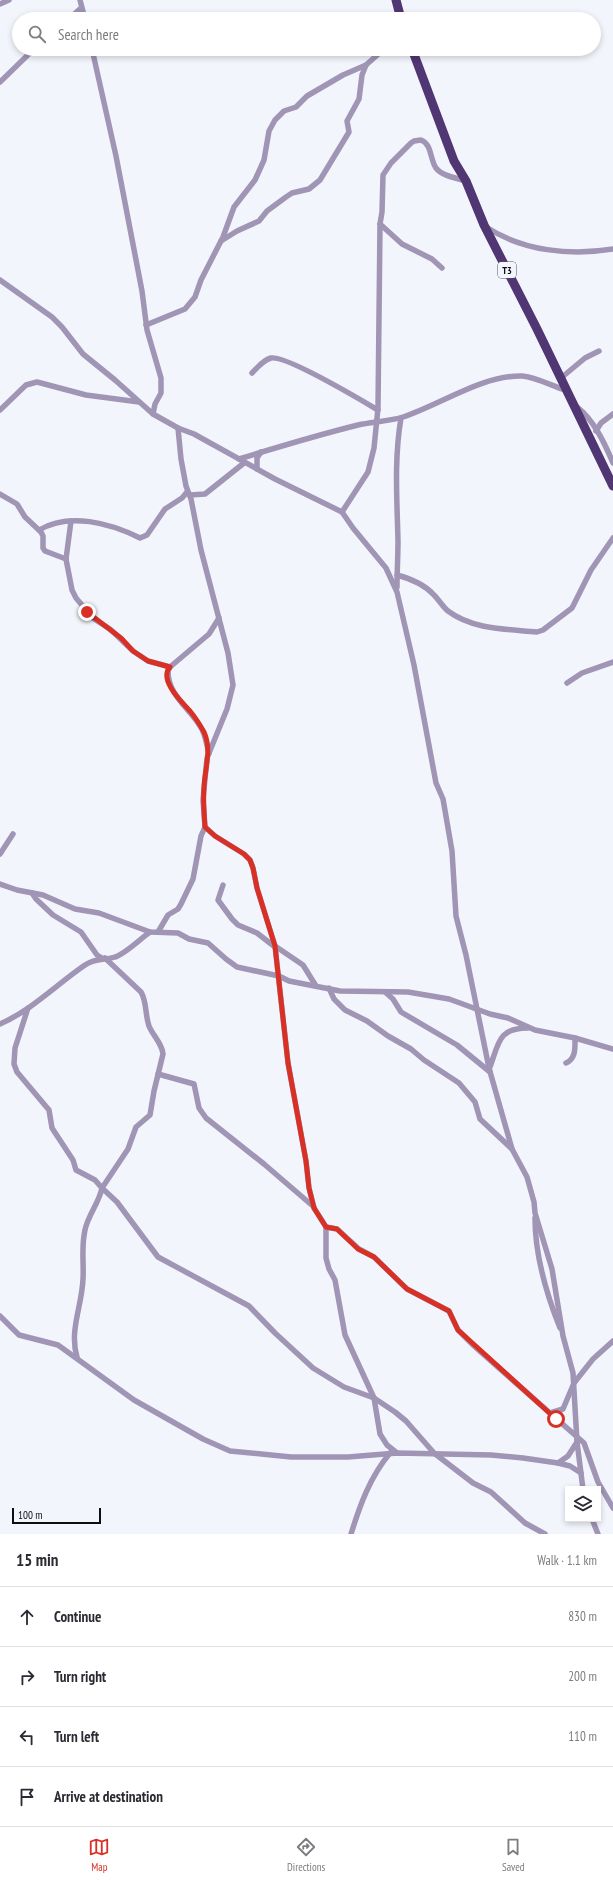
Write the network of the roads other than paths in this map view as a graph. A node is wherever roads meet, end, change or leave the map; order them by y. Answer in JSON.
{"nodes":[{"id":1,"x":9,"y":0,"type":"edge"},
{"id":2,"x":80,"y":0,"type":"edge"},
{"id":3,"x":396,"y":0,"type":"edge"},
{"id":4,"x":0,"y":4,"type":"edge"},
{"id":5,"x":81,"y":8,"type":"junction"},
{"id":6,"x":77,"y":12,"type":"edge"},
{"id":7,"x":82,"y":12,"type":"edge"},
{"id":8,"x":399,"y":12,"type":"edge"},
{"id":9,"x":27,"y":56,"type":"edge"},
{"id":10,"x":94,"y":56,"type":"edge"},
{"id":11,"x":415,"y":56,"type":"edge"},
{"id":12,"x":374,"y":58,"type":"edge"},
{"id":13,"x":366,"y":65,"type":"junction"},
{"id":14,"x":0,"y":82,"type":"edge"},
{"id":15,"x":466,"y":181,"type":"junction"},
{"id":16,"x":380,"y":224,"type":"junction"},
{"id":17,"x":484,"y":225,"type":"junction"},
{"id":18,"x":219,"y":243,"type":"junction"},
{"id":19,"x":613,"y":249,"type":"edge"},
{"id":20,"x":442,"y":268,"type":"dead end"},
{"id":21,"x":0,"y":280,"type":"edge"},
{"id":22,"x":146,"y":325,"type":"junction"},
{"id":23,"x":600,"y":351,"type":"dead end"},
{"id":24,"x":252,"y":373,"type":"dead end"},
{"id":25,"x":561,"y":378,"type":"junction"},
{"id":26,"x":565,"y":390,"type":"junction"},
{"id":27,"x":139,"y":402,"type":"junction"},
{"id":28,"x":572,"y":404,"type":"junction"},
{"id":29,"x":0,"y":410,"type":"edge"},
{"id":30,"x":378,"y":410,"type":"junction"},
{"id":31,"x":153,"y":414,"type":"junction"},
{"id":32,"x":613,"y":414,"type":"edge"},
{"id":33,"x":401,"y":418,"type":"junction"},
{"id":34,"x":377,"y":421,"type":"junction"},
{"id":35,"x":178,"y":428,"type":"junction"},
{"id":36,"x":596,"y":431,"type":"junction"},
{"id":37,"x":262,"y":452,"type":"junction"},
{"id":38,"x":241,"y":461,"type":"junction"},
{"id":39,"x":613,"y":464,"type":"edge"},
{"id":40,"x":257,"y":469,"type":"junction"},
{"id":41,"x":613,"y":486,"type":"edge"},
{"id":42,"x":0,"y":494,"type":"edge"},
{"id":43,"x":189,"y":494,"type":"junction"},
{"id":44,"x":342,"y":512,"type":"junction"},
{"id":45,"x":70,"y":521,"type":"junction"},
{"id":46,"x":38,"y":530,"type":"junction"},
{"id":47,"x":613,"y":538,"type":"edge"},
{"id":48,"x":66,"y":559,"type":"junction"},
{"id":49,"x":397,"y":575,"type":"junction"},
{"id":50,"x":397,"y":592,"type":"junction"},
{"id":51,"x":219,"y":618,"type":"junction"},
{"id":52,"x":613,"y":662,"type":"edge"},
{"id":53,"x":170,"y":667,"type":"junction"},
{"id":54,"x":567,"y":683,"type":"dead end"},
{"id":55,"x":209,"y":753,"type":"junction"},
{"id":56,"x":205,"y":827,"type":"junction"},
{"id":57,"x":13,"y":834,"type":"dead end"},
{"id":58,"x":0,"y":854,"type":"edge"},
{"id":59,"x":0,"y":884,"type":"edge"},
{"id":60,"x":223,"y":885,"type":"dead end"},
{"id":61,"x":32,"y":893,"type":"junction"},
{"id":62,"x":150,"y":932,"type":"junction"},
{"id":63,"x":158,"y":932,"type":"junction"},
{"id":64,"x":275,"y":947,"type":"junction"},
{"id":65,"x":104,"y":958,"type":"junction"},
{"id":66,"x":279,"y":976,"type":"junction"},
{"id":67,"x":294,"y":982,"type":"junction"},
{"id":68,"x":316,"y":986,"type":"junction"},
{"id":69,"x":329,"y":988,"type":"junction"},
{"id":70,"x":280,"y":991,"type":"junction"},
{"id":71,"x":385,"y":992,"type":"junction"},
{"id":72,"x":28,"y":1008,"type":"junction"},
{"id":73,"x":478,"y":1010,"type":"junction"},
{"id":74,"x":0,"y":1024,"type":"edge"},
{"id":75,"x":530,"y":1028,"type":"junction"},
{"id":76,"x":575,"y":1038,"type":"junction"},
{"id":77,"x":613,"y":1049,"type":"edge"},
{"id":78,"x":566,"y":1063,"type":"dead end"},
{"id":79,"x":490,"y":1070,"type":"junction"},
{"id":80,"x":158,"y":1074,"type":"junction"},
{"id":81,"x":512,"y":1149,"type":"junction"},
{"id":82,"x":102,"y":1188,"type":"junction"},
{"id":83,"x":314,"y":1208,"type":"junction"},
{"id":84,"x":535,"y":1214,"type":"junction"},
{"id":85,"x":326,"y":1227,"type":"junction"},
{"id":86,"x":0,"y":1316,"type":"edge"},
{"id":87,"x":563,"y":1336,"type":"junction"},
{"id":88,"x":613,"y":1341,"type":"edge"},
{"id":89,"x":77,"y":1357,"type":"junction"},
{"id":90,"x":574,"y":1383,"type":"junction"},
{"id":91,"x":374,"y":1398,"type":"junction"},
{"id":92,"x":550,"y":1413,"type":"junction"},
{"id":93,"x":577,"y":1439,"type":"junction"},
{"id":94,"x":390,"y":1453,"type":"junction"},
{"id":95,"x":397,"y":1453,"type":"junction"},
{"id":96,"x":434,"y":1453,"type":"junction"},
{"id":97,"x":558,"y":1463,"type":"junction"},
{"id":98,"x":581,"y":1473,"type":"junction"},
{"id":99,"x":583,"y":1486,"type":"edge"},
{"id":100,"x":613,"y":1508,"type":"edge"},
{"id":101,"x":593,"y":1522,"type":"edge"},
{"id":102,"x":351,"y":1534,"type":"edge"},
{"id":103,"x":545,"y":1534,"type":"edge"},
{"id":104,"x":598,"y":1534,"type":"edge"}],
"edges":[{"from":1,"to":4,"type":"street"},
{"from":2,"to":5,"type":"street"},
{"from":3,"to":8,"type":"highway"},
{"from":5,"to":6,"type":"street"},
{"from":5,"to":7,"type":"street"},
{"from":9,"to":14,"type":"street"},
{"from":10,"to":22,"type":"street"},
{"from":11,"to":15,"type":"highway","number":"T3"},
{"from":12,"to":13,"type":"street"},
{"from":13,"to":18,"type":"street"},
{"from":13,"to":18,"type":"street"},
{"from":15,"to":16,"type":"street"},
{"from":15,"to":17,"type":"highway","number":"T3"},
{"from":16,"to":20,"type":"street"},
{"from":16,"to":30,"type":"street"},
{"from":17,"to":19,"type":"street"},
{"from":17,"to":25,"type":"highway","number":"T3"},
{"from":18,"to":22,"type":"street"},
{"from":21,"to":27,"type":"street"},
{"from":22,"to":31,"type":"street"},
{"from":23,"to":25,"type":"street"},
{"from":24,"to":30,"type":"street"},
{"from":25,"to":26,"type":"highway","number":"T3"},
{"from":26,"to":28,"type":"highway","number":"T3"},
{"from":26,"to":33,"type":"street"},
{"from":27,"to":29,"type":"street"},
{"from":27,"to":31,"type":"street"},
{"from":28,"to":36,"type":"street"},
{"from":28,"to":41,"type":"highway","number":"T3"},
{"from":30,"to":34,"type":"street"},
{"from":31,"to":35,"type":"street"},
{"from":32,"to":36,"type":"street"},
{"from":33,"to":34,"type":"street"},
{"from":33,"to":49,"type":"street"},
{"from":34,"to":37,"type":"street"},
{"from":34,"to":44,"type":"street"},
{"from":35,"to":38,"type":"street"},
{"from":35,"to":43,"type":"street"},
{"from":36,"to":39,"type":"street"},
{"from":37,"to":38,"type":"street"},
{"from":37,"to":40,"type":"street"},
{"from":38,"to":40,"type":"street"},
{"from":38,"to":43,"type":"street"},
{"from":40,"to":44,"type":"street"},
{"from":42,"to":46,"type":"street"},
{"from":43,"to":45,"type":"street"},
{"from":43,"to":51,"type":"street"},
{"from":44,"to":50,"type":"street"},
{"from":45,"to":46,"type":"street"},
{"from":45,"to":48,"type":"street"},
{"from":46,"to":48,"type":"street"},
{"from":47,"to":49,"type":"street"},
{"from":48,"to":53,"type":"street"},
{"from":49,"to":50,"type":"street"},
{"from":50,"to":73,"type":"street"},
{"from":51,"to":53,"type":"street"},
{"from":51,"to":55,"type":"street"},
{"from":52,"to":54,"type":"street"},
{"from":53,"to":55,"type":"street"},
{"from":55,"to":56,"type":"street"},
{"from":56,"to":63,"type":"street"},
{"from":56,"to":64,"type":"street"},
{"from":57,"to":58,"type":"street"},
{"from":59,"to":61,"type":"street"},
{"from":60,"to":64,"type":"street"},
{"from":61,"to":62,"type":"street"},
{"from":61,"to":65,"type":"street"},
{"from":62,"to":63,"type":"street"},
{"from":62,"to":65,"type":"street"},
{"from":63,"to":66,"type":"street"},
{"from":64,"to":66,"type":"street"},
{"from":64,"to":68,"type":"street"},
{"from":65,"to":72,"type":"street"},
{"from":65,"to":80,"type":"street"},
{"from":66,"to":67,"type":"street"},
{"from":66,"to":70,"type":"street"},
{"from":67,"to":68,"type":"street"},
{"from":67,"to":70,"type":"street"},
{"from":68,"to":69,"type":"street"},
{"from":69,"to":71,"type":"street"},
{"from":69,"to":81,"type":"street"},
{"from":70,"to":83,"type":"street"},
{"from":71,"to":73,"type":"street"},
{"from":71,"to":79,"type":"street"},
{"from":72,"to":74,"type":"street"},
{"from":72,"to":82,"type":"street"},
{"from":73,"to":75,"type":"street"},
{"from":73,"to":79,"type":"street"},
{"from":75,"to":76,"type":"street"},
{"from":75,"to":79,"type":"street"},
{"from":76,"to":77,"type":"street"},
{"from":76,"to":78,"type":"street"},
{"from":79,"to":81,"type":"street"},
{"from":80,"to":82,"type":"street"},
{"from":80,"to":83,"type":"street"},
{"from":81,"to":84,"type":"street"},
{"from":82,"to":89,"type":"street"},
{"from":82,"to":91,"type":"street"},
{"from":83,"to":85,"type":"street"},
{"from":84,"to":87,"type":"street"},
{"from":84,"to":87,"type":"street"},
{"from":85,"to":91,"type":"street"},
{"from":85,"to":92,"type":"street"},
{"from":86,"to":89,"type":"street"},
{"from":87,"to":90,"type":"street"},
{"from":88,"to":90,"type":"street"},
{"from":89,"to":94,"type":"street"},
{"from":90,"to":92,"type":"street"},
{"from":90,"to":93,"type":"street"},
{"from":91,"to":95,"type":"street"},
{"from":91,"to":96,"type":"street"},
{"from":92,"to":93,"type":"street"},
{"from":93,"to":97,"type":"street"},
{"from":93,"to":98,"type":"street"},
{"from":93,"to":100,"type":"street"},
{"from":94,"to":95,"type":"street"},
{"from":94,"to":102,"type":"street"},
{"from":95,"to":96,"type":"street"},
{"from":96,"to":97,"type":"street"},
{"from":96,"to":103,"type":"street"},
{"from":97,"to":98,"type":"street"},
{"from":98,"to":99,"type":"street"},
{"from":101,"to":104,"type":"street"}]}
